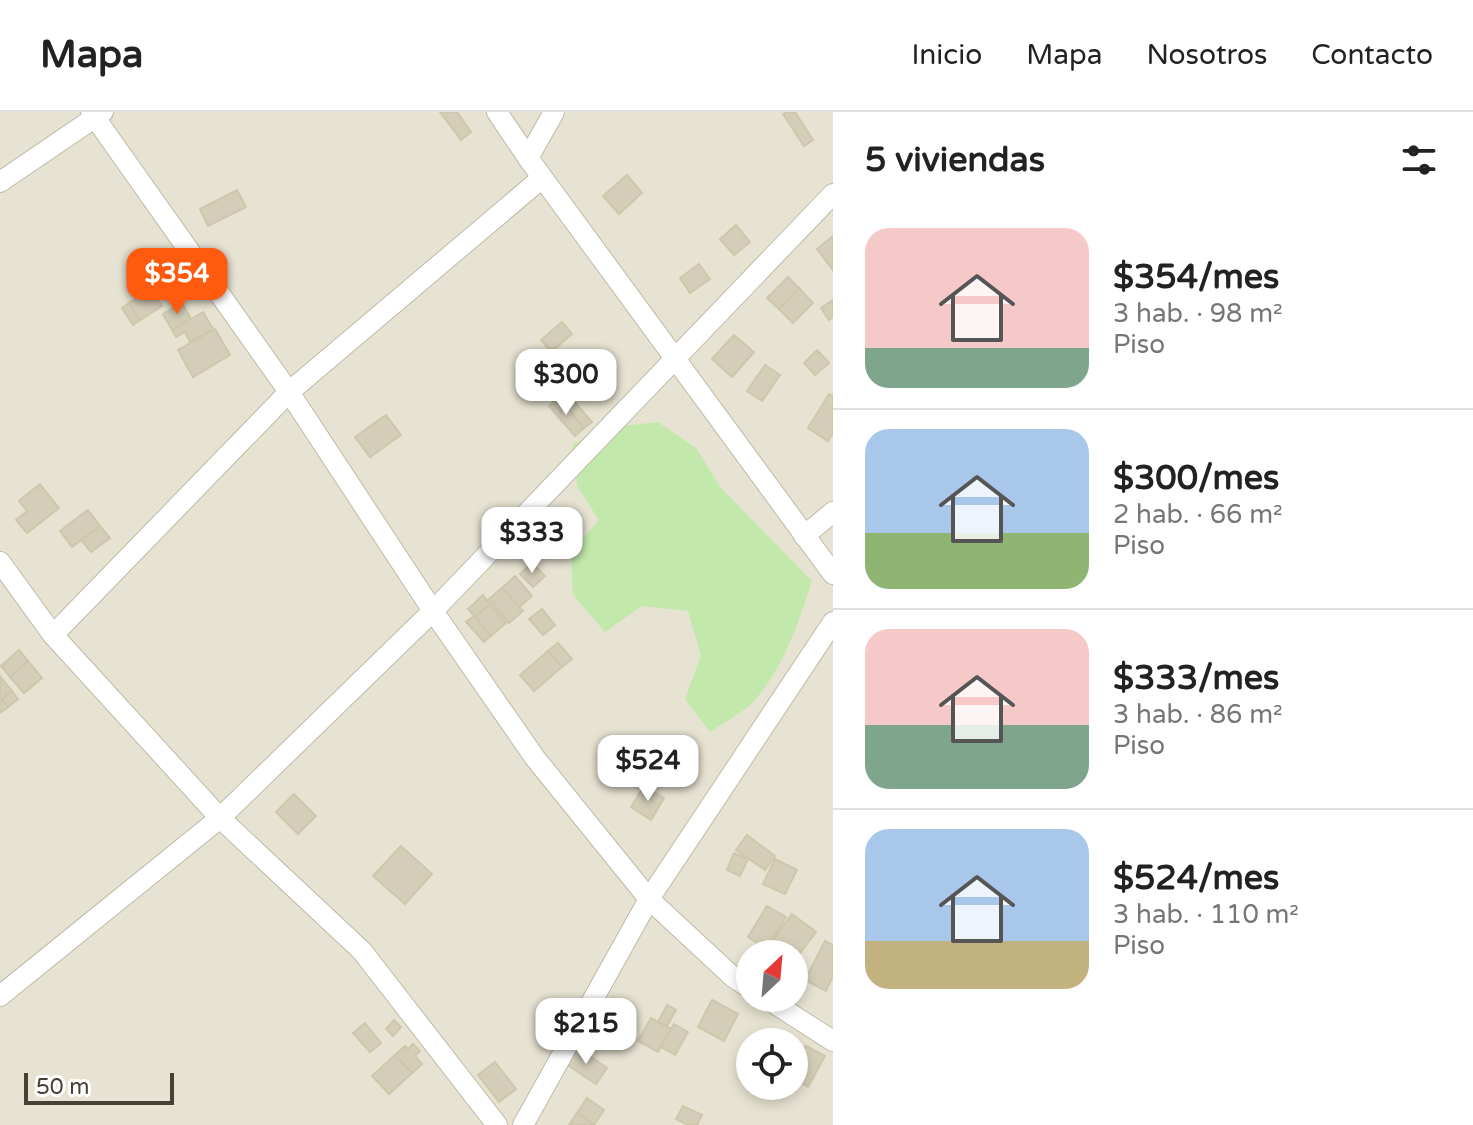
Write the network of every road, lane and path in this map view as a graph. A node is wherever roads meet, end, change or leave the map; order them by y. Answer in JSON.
{"nodes":[{"id":1,"x":497,"y":112,"type":"edge"},
{"id":2,"x":554,"y":112,"type":"edge"},
{"id":3,"x":96,"y":114,"type":"edge"},
{"id":4,"x":528,"y":158,"type":"junction"},
{"id":5,"x":542,"y":178,"type":"junction"},
{"id":6,"x":0,"y":182,"type":"edge"},
{"id":7,"x":833,"y":194,"type":"edge"},
{"id":8,"x":675,"y":357,"type":"junction"},
{"id":9,"x":289,"y":392,"type":"junction"},
{"id":10,"x":833,"y":512,"type":"edge"},
{"id":11,"x":804,"y":536,"type":"junction"},
{"id":12,"x":0,"y":562,"type":"edge"},
{"id":13,"x":833,"y":574,"type":"edge"},
{"id":14,"x":433,"y":611,"type":"junction"},
{"id":15,"x":833,"y":622,"type":"edge"},
{"id":16,"x":53,"y":635,"type":"junction"},
{"id":17,"x":220,"y":818,"type":"junction"},
{"id":18,"x":649,"y":899,"type":"junction"},
{"id":19,"x":736,"y":979,"type":"edge"},
{"id":20,"x":0,"y":996,"type":"edge"},
{"id":21,"x":788,"y":1012,"type":"edge"},
{"id":22,"x":833,"y":1041,"type":"edge"},
{"id":23,"x":488,"y":1121,"type":"edge"},
{"id":24,"x":523,"y":1125,"type":"edge"}],
"edges":[{"from":1,"to":4,"type":"street"},
{"from":2,"to":4,"type":"street"},
{"from":3,"to":6,"type":"street"},
{"from":3,"to":9,"type":"street"},
{"from":4,"to":5,"type":"street"},
{"from":5,"to":8,"type":"street"},
{"from":5,"to":9,"type":"street"},
{"from":7,"to":8,"type":"street"},
{"from":8,"to":11,"type":"street"},
{"from":8,"to":14,"type":"street"},
{"from":9,"to":14,"type":"street"},
{"from":9,"to":16,"type":"street"},
{"from":10,"to":11,"type":"street"},
{"from":11,"to":13,"type":"street"},
{"from":12,"to":16,"type":"street"},
{"from":14,"to":17,"type":"street"},
{"from":14,"to":18,"type":"street"},
{"from":15,"to":18,"type":"street"},
{"from":16,"to":17,"type":"street"},
{"from":17,"to":20,"type":"street"},
{"from":17,"to":23,"type":"street"},
{"from":18,"to":19,"type":"street"},
{"from":18,"to":24,"type":"street"},
{"from":21,"to":22,"type":"street"}]}
